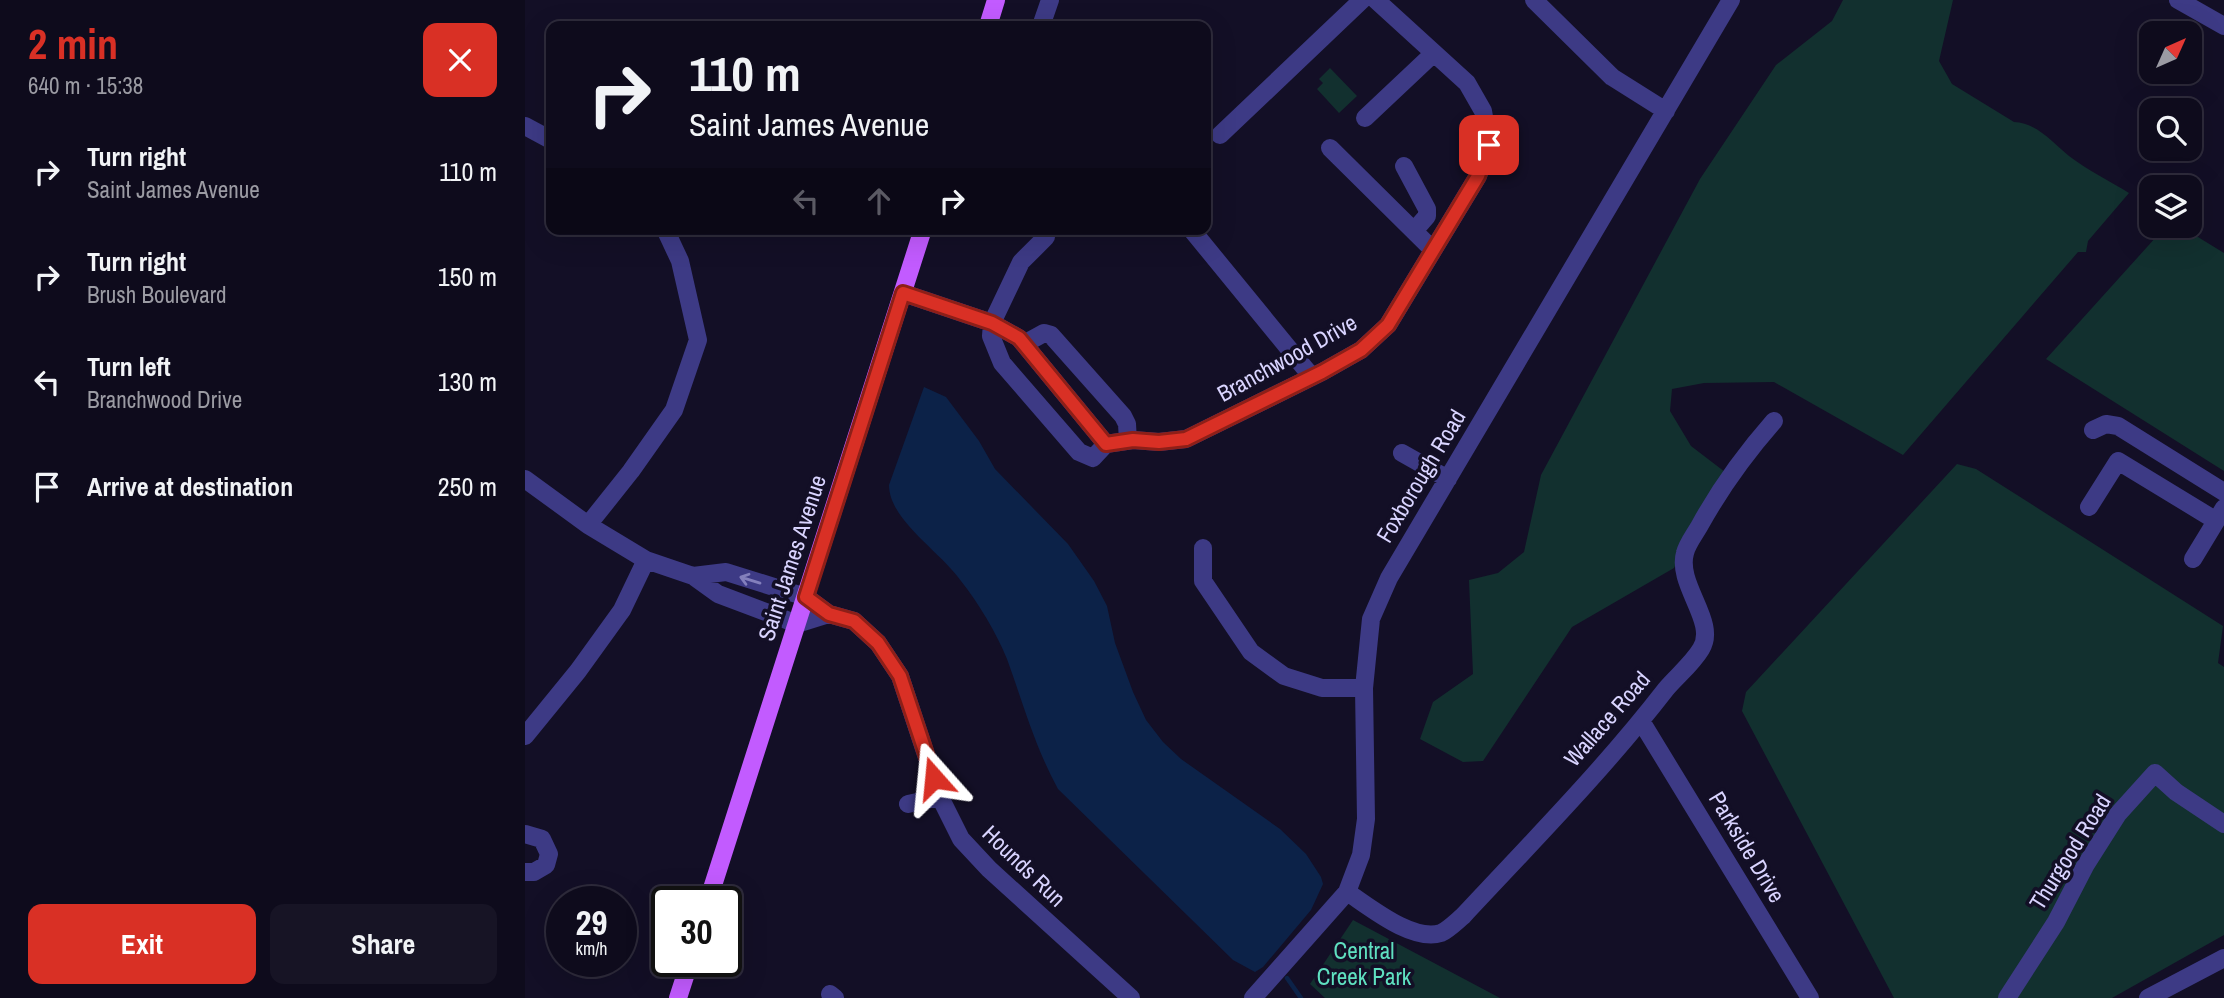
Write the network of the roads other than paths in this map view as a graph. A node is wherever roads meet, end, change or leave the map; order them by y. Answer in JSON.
{"nodes":[{"id":1,"x":996,"y":0,"type":"edge"},
{"id":2,"x":1050,"y":0,"type":"edge"},
{"id":3,"x":1362,"y":0,"type":"edge"},
{"id":4,"x":1375,"y":0,"type":"edge"},
{"id":5,"x":1534,"y":0,"type":"edge"},
{"id":6,"x":1731,"y":0,"type":"edge"},
{"id":7,"x":2178,"y":0,"type":"edge"},
{"id":8,"x":990,"y":21,"type":"edge"},
{"id":9,"x":1043,"y":21,"type":"edge"},
{"id":10,"x":2224,"y":26,"type":"edge"},
{"id":11,"x":1434,"y":53,"type":"junction"},
{"id":12,"x":1666,"y":111,"type":"junction"},
{"id":13,"x":1365,"y":118,"type":"dead end"},
{"id":14,"x":525,"y":126,"type":"edge"},
{"id":15,"x":1220,"y":135,"type":"dead end"},
{"id":16,"x":546,"y":137,"type":"edge"},
{"id":17,"x":1331,"y":148,"type":"dead end"},
{"id":18,"x":1403,"y":166,"type":"dead end"},
{"id":19,"x":1414,"y":231,"type":"junction"},
{"id":20,"x":668,"y":235,"type":"edge"},
{"id":21,"x":921,"y":235,"type":"edge"},
{"id":22,"x":1196,"y":235,"type":"edge"},
{"id":23,"x":1046,"y":237,"type":"dead end"},
{"id":24,"x":1433,"y":250,"type":"junction"},
{"id":25,"x":903,"y":293,"type":"junction"},
{"id":26,"x":992,"y":323,"type":"junction"},
{"id":27,"x":1024,"y":344,"type":"junction"},
{"id":28,"x":1312,"y":377,"type":"junction"},
{"id":29,"x":1775,"y":421,"type":"dead end"},
{"id":30,"x":2093,"y":430,"type":"dead end"},
{"id":31,"x":1128,"y":441,"type":"junction"},
{"id":32,"x":1106,"y":444,"type":"junction"},
{"id":33,"x":1402,"y":453,"type":"dead end"},
{"id":34,"x":525,"y":479,"type":"edge"},
{"id":35,"x":1448,"y":479,"type":"junction"},
{"id":36,"x":2224,"y":492,"type":"edge"},
{"id":37,"x":2089,"y":507,"type":"dead end"},
{"id":38,"x":2220,"y":514,"type":"edge"},
{"id":39,"x":587,"y":525,"type":"junction"},
{"id":40,"x":1203,"y":548,"type":"dead end"},
{"id":41,"x":2193,"y":559,"type":"dead end"},
{"id":42,"x":646,"y":560,"type":"junction"},
{"id":43,"x":693,"y":576,"type":"junction"},
{"id":44,"x":806,"y":597,"type":"junction"},
{"id":45,"x":829,"y":614,"type":"junction"},
{"id":46,"x":797,"y":624,"type":"junction"},
{"id":47,"x":1364,"y":688,"type":"junction"},
{"id":48,"x":1641,"y":722,"type":"junction"},
{"id":49,"x":525,"y":736,"type":"edge"},
{"id":50,"x":940,"y":797,"type":"junction"},
{"id":51,"x":908,"y":804,"type":"dead end"},
{"id":52,"x":2224,"y":824,"type":"edge"},
{"id":53,"x":525,"y":834,"type":"edge"},
{"id":54,"x":525,"y":872,"type":"edge"},
{"id":55,"x":713,"y":886,"type":"edge"},
{"id":56,"x":1347,"y":892,"type":"junction"},
{"id":57,"x":2224,"y":958,"type":"edge"},
{"id":58,"x":684,"y":977,"type":"edge"},
{"id":59,"x":678,"y":998,"type":"edge"},
{"id":60,"x":1131,"y":998,"type":"edge"},
{"id":61,"x":1253,"y":998,"type":"edge"},
{"id":62,"x":1810,"y":998,"type":"edge"},
{"id":63,"x":2007,"y":998,"type":"edge"},
{"id":64,"x":2148,"y":998,"type":"edge"}],
"edges":[{"from":1,"to":8,"type":"main road"},
{"from":2,"to":9,"type":"street"},
{"from":3,"to":15,"type":"street"},
{"from":4,"to":11,"type":"street","name":"Branchwood Drive"},
{"from":5,"to":12,"type":"street"},
{"from":6,"to":12,"type":"street","name":"Foxborough Road"},
{"from":7,"to":10,"type":"street"},
{"from":11,"to":13,"type":"street"},
{"from":11,"to":24,"type":"street","name":"Branchwood Drive"},
{"from":12,"to":35,"type":"street","name":"Foxborough Road"},
{"from":14,"to":16,"type":"street"},
{"from":17,"to":19,"type":"street"},
{"from":18,"to":19,"type":"street"},
{"from":19,"to":24,"type":"street"},
{"from":20,"to":39,"type":"street"},
{"from":21,"to":25,"type":"main road","name":"Saint James Avenue"},
{"from":22,"to":28,"type":"street"},
{"from":23,"to":26,"type":"street"},
{"from":24,"to":28,"type":"street","name":"Branchwood Drive"},
{"from":25,"to":26,"type":"street"},
{"from":25,"to":44,"type":"main road","name":"Saint James Avenue"},
{"from":26,"to":27,"type":"street"},
{"from":26,"to":32,"type":"street","name":"Branchwood Drive"},
{"from":27,"to":31,"type":"street"},
{"from":27,"to":32,"type":"street"},
{"from":28,"to":31,"type":"street","name":"Branchwood Drive"},
{"from":29,"to":48,"type":"street","name":"Wallace Road"},
{"from":30,"to":36,"type":"street"},
{"from":31,"to":32,"type":"street","name":"Branchwood Drive"},
{"from":33,"to":35,"type":"street"},
{"from":34,"to":39,"type":"street"},
{"from":35,"to":47,"type":"street","name":"Foxborough Road"},
{"from":37,"to":38,"type":"street"},
{"from":38,"to":41,"type":"street"},
{"from":39,"to":42,"type":"street"},
{"from":40,"to":47,"type":"street"},
{"from":42,"to":43,"type":"street"},
{"from":42,"to":49,"type":"street"},
{"from":44,"to":43,"type":"street","name":"Hounds Run","one_way":true},
{"from":43,"to":46,"type":"street"},
{"from":44,"to":45,"type":"street","name":"Hounds Run"},
{"from":44,"to":46,"type":"main road","name":"Saint James Avenue"},
{"from":45,"to":46,"type":"street"},
{"from":45,"to":50,"type":"street","name":"Hounds Run"},
{"from":46,"to":55,"type":"main road","name":"Saint James Avenue"},
{"from":47,"to":56,"type":"street","name":"Foxborough Road"},
{"from":48,"to":56,"type":"street","name":"Wallace Road"},
{"from":48,"to":62,"type":"street","name":"Parkside Drive"},
{"from":50,"to":51,"type":"street"},
{"from":50,"to":60,"type":"street","name":"Hounds Run"},
{"from":52,"to":63,"type":"street","name":"Thurgood Road"},
{"from":53,"to":54,"type":"street"},
{"from":56,"to":61,"type":"street","name":"Foxborough Road"},
{"from":57,"to":64,"type":"street"},
{"from":58,"to":59,"type":"main road"}]}
